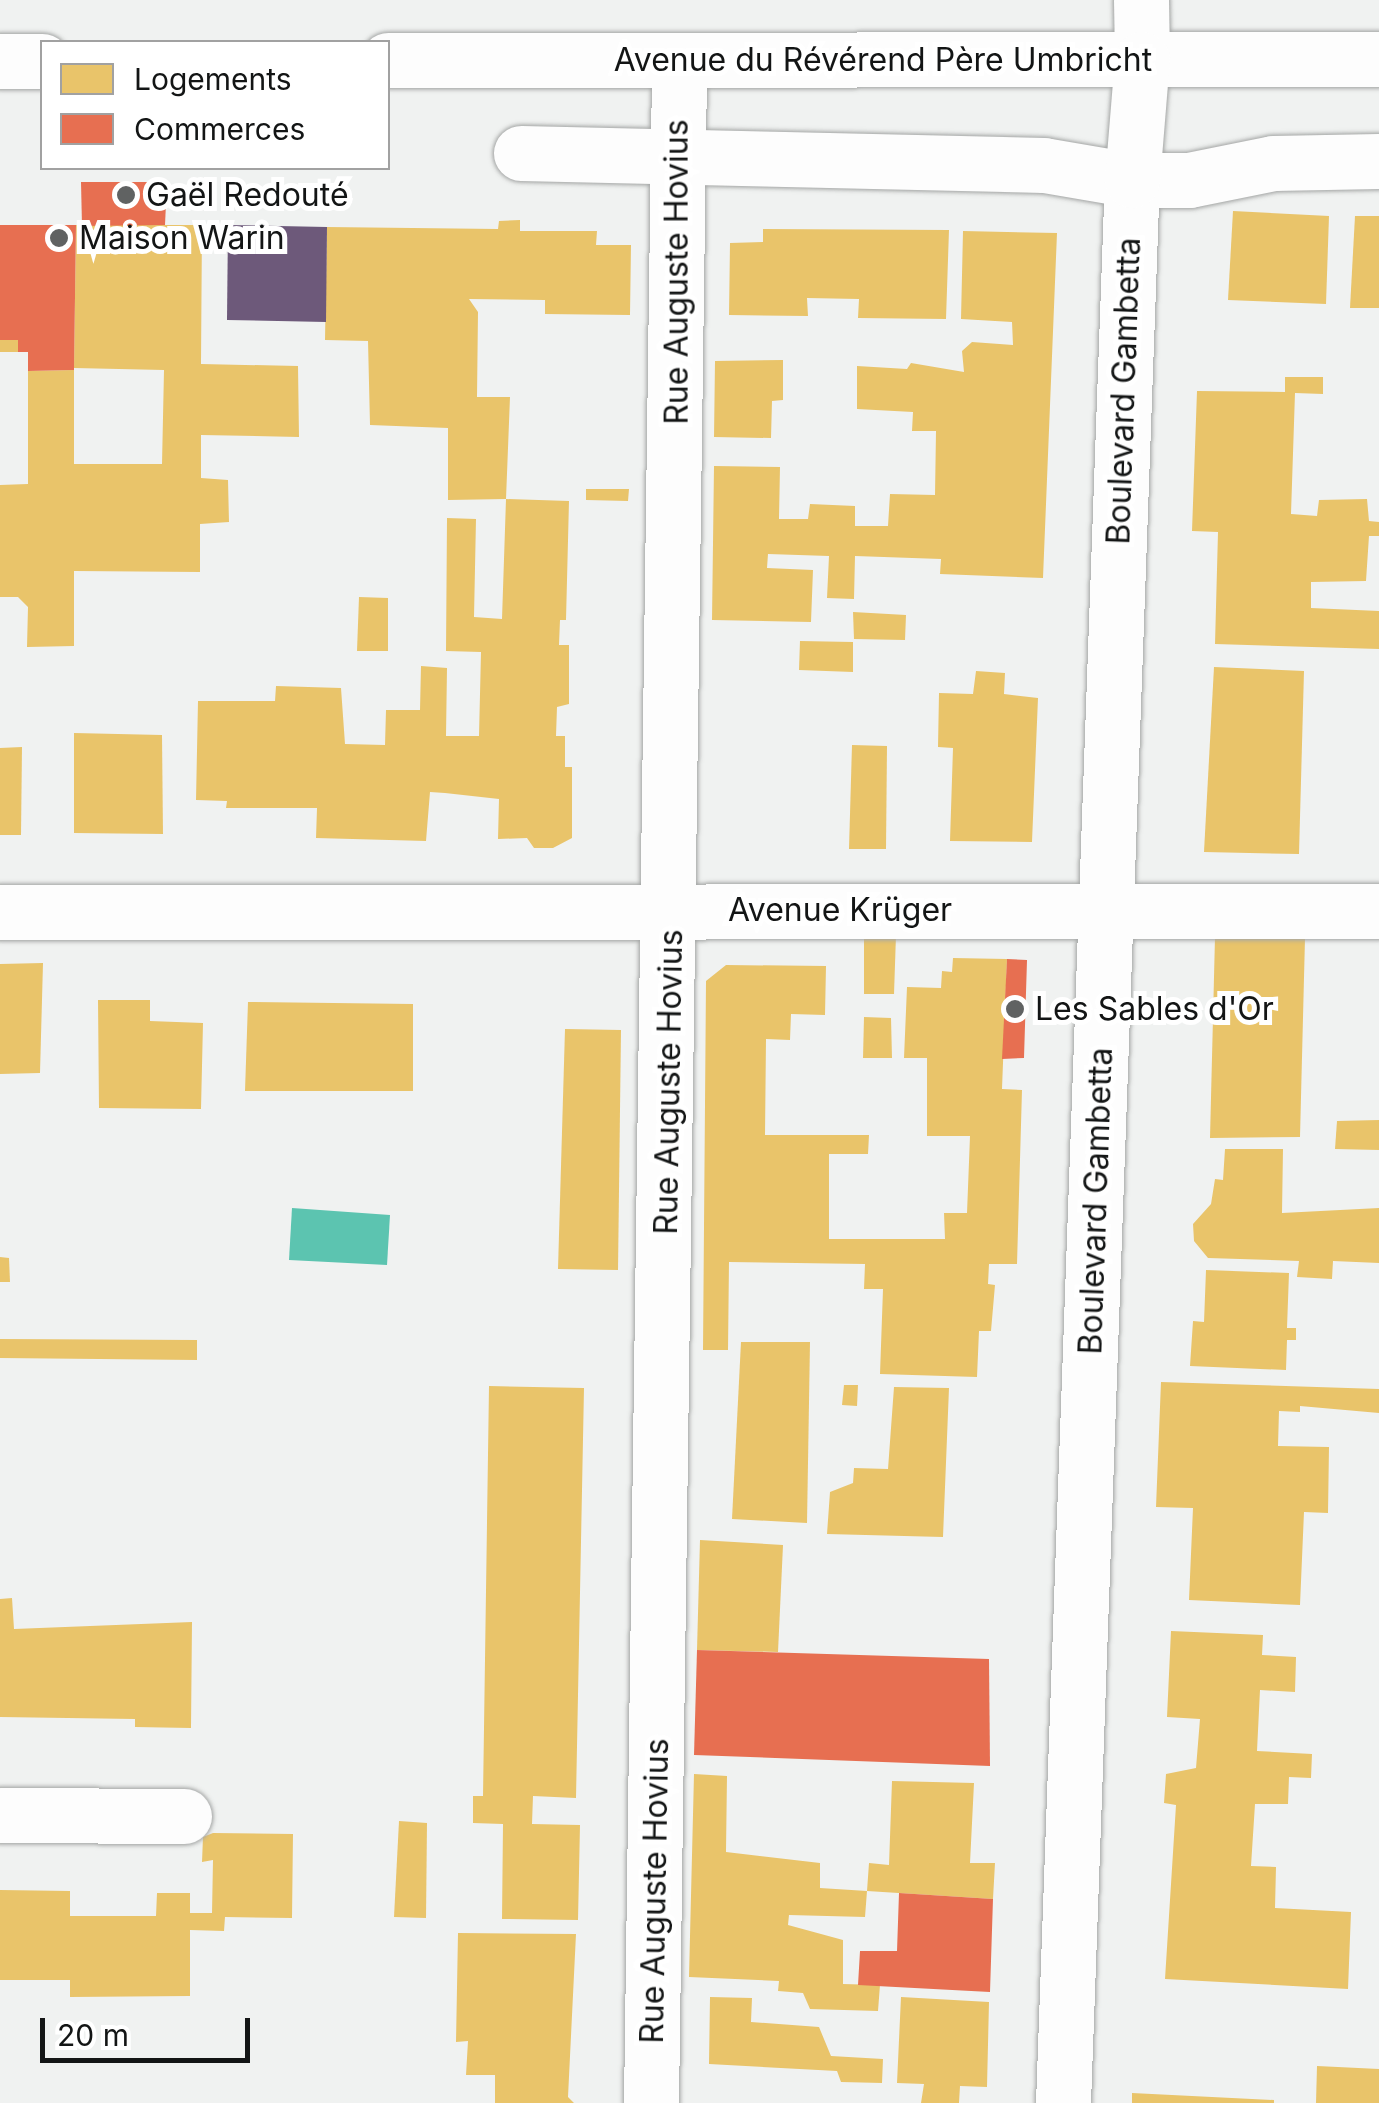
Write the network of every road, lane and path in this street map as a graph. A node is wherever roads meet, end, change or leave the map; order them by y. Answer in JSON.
{"nodes":[{"id":1,"x":1142,"y":0,"type":"edge"},
{"id":2,"x":1379,"y":58,"type":"edge"},
{"id":3,"x":1142,"y":59,"type":"junction"},
{"id":4,"x":40,"y":60,"type":"edge"},
{"id":5,"x":390,"y":60,"type":"edge"},
{"id":6,"x":680,"y":60,"type":"junction"},
{"id":7,"x":0,"y":61,"type":"edge"},
{"id":8,"x":521,"y":152,"type":"dead end"},
{"id":9,"x":678,"y":157,"type":"junction"},
{"id":10,"x":1379,"y":161,"type":"edge"},
{"id":11,"x":1132,"y":180,"type":"junction"},
{"id":12,"x":1107,"y":909,"type":"junction"},
{"id":13,"x":671,"y":910,"type":"junction"},
{"id":14,"x":1379,"y":911,"type":"edge"},
{"id":15,"x":0,"y":912,"type":"edge"},
{"id":16,"x":0,"y":1816,"type":"edge"},
{"id":17,"x":184,"y":1816,"type":"dead end"},
{"id":18,"x":651,"y":2103,"type":"edge"},
{"id":19,"x":1062,"y":2103,"type":"edge"}],
"edges":[{"from":1,"to":3,"type":"street","name":"Boulevard Gambetta"},
{"from":2,"to":3,"type":"street","name":"Avenue du Révérend Père Umbricht"},
{"from":3,"to":6,"type":"street","name":"Avenue du Révérend Père Umbricht"},
{"from":3,"to":11,"type":"street","name":"Boulevard Gambetta"},
{"from":4,"to":7,"type":"street"},
{"from":5,"to":6,"type":"street","name":"Avenue du Révérend Père Umbricht"},
{"from":6,"to":9,"type":"street","name":"Rue Auguste Hovius"},
{"from":8,"to":9,"type":"street"},
{"from":9,"to":11,"type":"street"},
{"from":9,"to":13,"type":"street","name":"Rue Auguste Hovius"},
{"from":10,"to":11,"type":"street"},
{"from":11,"to":12,"type":"street","name":"Boulevard Gambetta"},
{"from":12,"to":13,"type":"street","name":"Avenue Krüger"},
{"from":12,"to":14,"type":"street","name":"Avenue Krüger"},
{"from":12,"to":19,"type":"street","name":"Boulevard Gambetta"},
{"from":13,"to":15,"type":"street","name":"Avenue Krüger"},
{"from":13,"to":18,"type":"street","name":"Rue Auguste Hovius"},
{"from":16,"to":17,"type":"street"}]}
